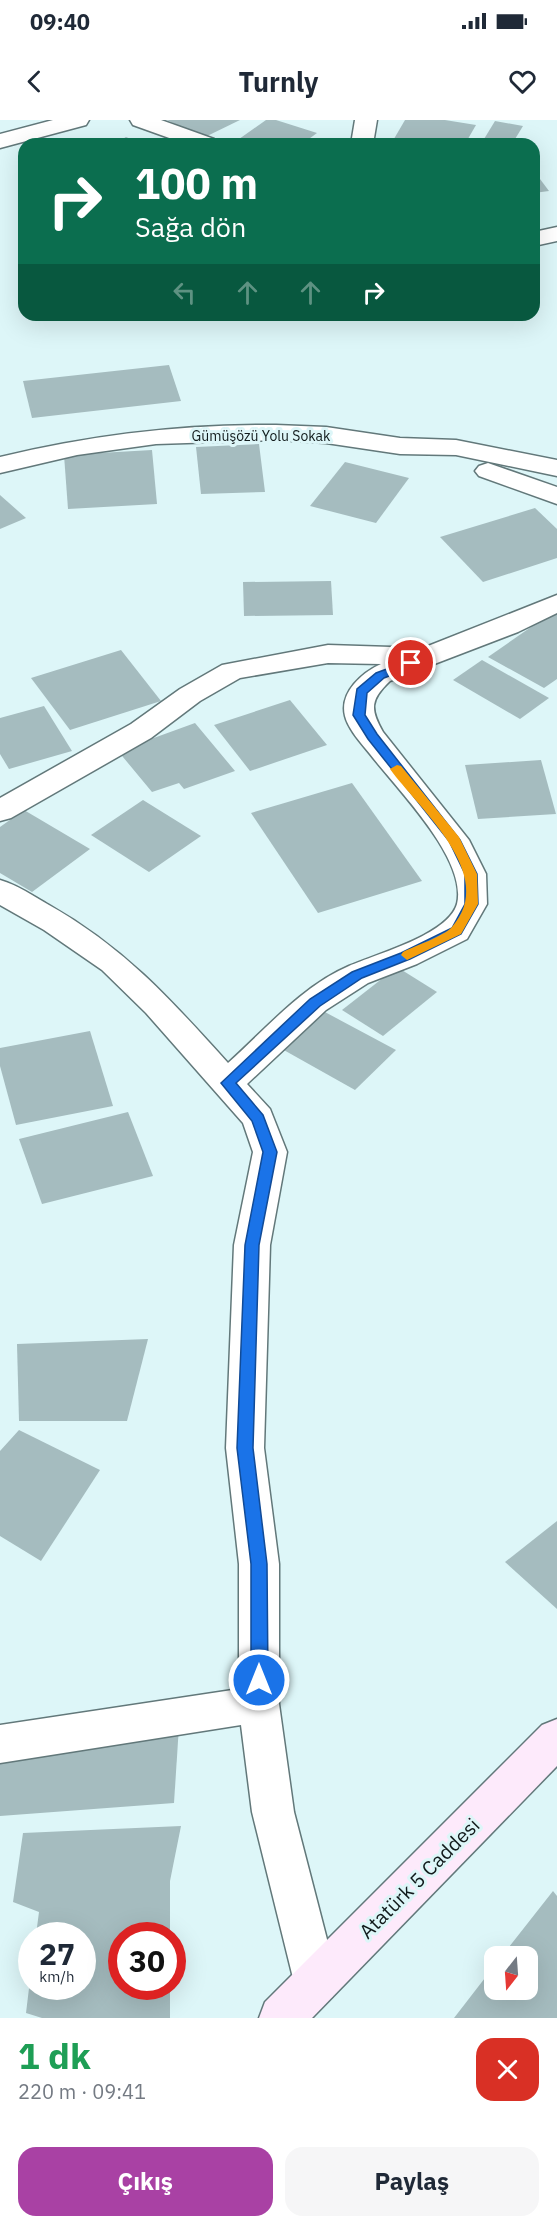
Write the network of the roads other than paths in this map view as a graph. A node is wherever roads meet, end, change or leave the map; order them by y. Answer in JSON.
{"nodes":[{"id":1,"x":78,"y":120,"type":"edge"},
{"id":2,"x":141,"y":120,"type":"edge"},
{"id":3,"x":366,"y":120,"type":"edge"},
{"id":4,"x":190,"y":138,"type":"edge"},
{"id":5,"x":363,"y":138,"type":"edge"},
{"id":6,"x":0,"y":141,"type":"edge"},
{"id":7,"x":557,"y":234,"type":"edge"},
{"id":8,"x":540,"y":238,"type":"edge"},
{"id":9,"x":400,"y":446,"type":"junction"},
{"id":10,"x":0,"y":465,"type":"edge"},
{"id":11,"x":557,"y":468,"type":"edge"},
{"id":12,"x":557,"y":496,"type":"edge"},
{"id":13,"x":557,"y":603,"type":"edge"},
{"id":14,"x":426,"y":657,"type":"junction"},
{"id":15,"x":0,"y":811,"type":"edge"},
{"id":16,"x":0,"y":891,"type":"edge"},
{"id":17,"x":228,"y":1083,"type":"junction"},
{"id":18,"x":259,"y":1704,"type":"junction"},
{"id":19,"x":557,"y":1738,"type":"edge"},
{"id":20,"x":0,"y":1744,"type":"edge"},
{"id":21,"x":316,"y":1982,"type":"junction"},
{"id":22,"x":281,"y":2018,"type":"edge"}],
"edges":[{"from":1,"to":6,"type":"street"},
{"from":2,"to":4,"type":"street"},
{"from":3,"to":5,"type":"street"},
{"from":7,"to":8,"type":"street"},
{"from":9,"to":10,"type":"street","name":"Gümüşözü Yolu Sokak"},
{"from":9,"to":11,"type":"street","name":"Gümüşözü Yolu Sokak"},
{"from":9,"to":12,"type":"street"},
{"from":13,"to":14,"type":"street"},
{"from":14,"to":15,"type":"street"},
{"from":14,"to":17,"type":"street"},
{"from":16,"to":17,"type":"street"},
{"from":17,"to":18,"type":"street"},
{"from":18,"to":20,"type":"street"},
{"from":18,"to":21,"type":"street"},
{"from":19,"to":21,"type":"main road","name":"Atatürk 5 Caddesi"},
{"from":21,"to":22,"type":"main road","name":"Atatürk 5 Caddesi"}]}
